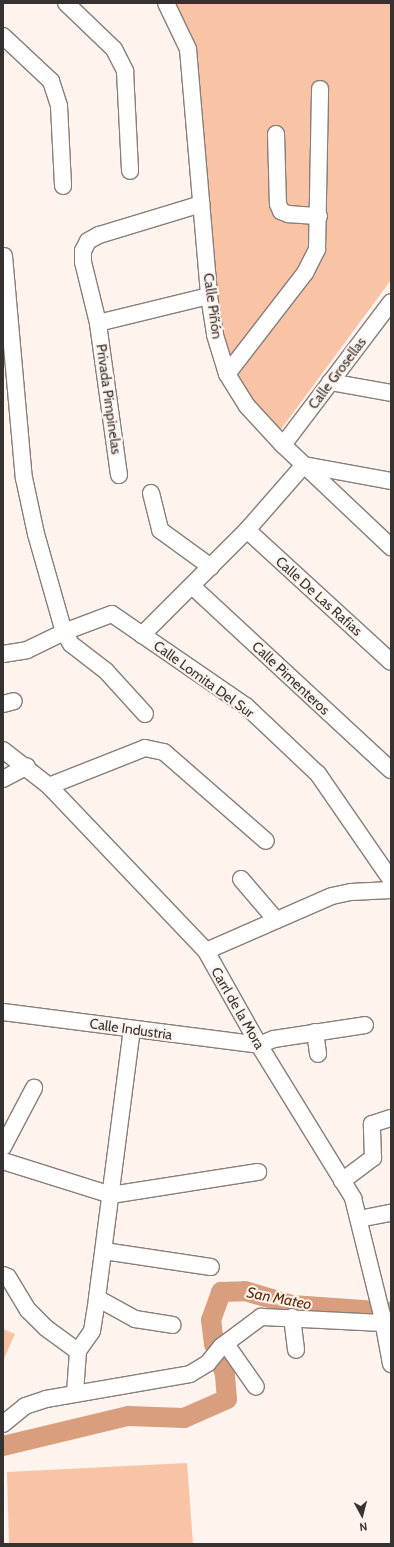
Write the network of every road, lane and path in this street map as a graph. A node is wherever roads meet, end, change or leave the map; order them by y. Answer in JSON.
{"nodes":[{"id":1,"x":66,"y":3,"type":"edge"},
{"id":2,"x":166,"y":3,"type":"edge"},
{"id":3,"x":3,"y":36,"type":"edge"},
{"id":4,"x":320,"y":89,"type":"dead end"},
{"id":5,"x":276,"y":134,"type":"dead end"},
{"id":6,"x":130,"y":171,"type":"dead end"},
{"id":7,"x":63,"y":186,"type":"dead end"},
{"id":8,"x":202,"y":204,"type":"junction"},
{"id":9,"x":319,"y":216,"type":"junction"},
{"id":10,"x":4,"y":256,"type":"edge"},
{"id":11,"x":209,"y":296,"type":"junction"},
{"id":12,"x":391,"y":302,"type":"edge"},
{"id":13,"x":98,"y":323,"type":"junction"},
{"id":14,"x":227,"y":374,"type":"junction"},
{"id":15,"x":330,"y":382,"type":"junction"},
{"id":16,"x":391,"y":393,"type":"edge"},
{"id":17,"x":283,"y":445,"type":"junction"},
{"id":18,"x":304,"y":465,"type":"junction"},
{"id":19,"x":119,"y":475,"type":"dead end"},
{"id":20,"x":391,"y":481,"type":"edge"},
{"id":21,"x":151,"y":493,"type":"dead end"},
{"id":22,"x":247,"y":530,"type":"junction"},
{"id":23,"x":391,"y":547,"type":"edge"},
{"id":24,"x":211,"y":567,"type":"junction"},
{"id":25,"x":192,"y":586,"type":"junction"},
{"id":26,"x":64,"y":632,"type":"junction"},
{"id":27,"x":142,"y":635,"type":"junction"},
{"id":28,"x":3,"y":654,"type":"edge"},
{"id":29,"x":391,"y":662,"type":"edge"},
{"id":30,"x":145,"y":714,"type":"dead end"},
{"id":31,"x":3,"y":750,"type":"edge"},
{"id":32,"x":27,"y":766,"type":"junction"},
{"id":33,"x":391,"y":770,"type":"edge"},
{"id":34,"x":3,"y":779,"type":"edge"},
{"id":35,"x":49,"y":786,"type":"junction"},
{"id":36,"x":266,"y":841,"type":"dead end"},
{"id":37,"x":241,"y":879,"type":"dead end"},
{"id":38,"x":391,"y":880,"type":"edge"},
{"id":39,"x":391,"y":890,"type":"edge"},
{"id":40,"x":276,"y":920,"type":"junction"},
{"id":41,"x":206,"y":951,"type":"junction"},
{"id":42,"x":3,"y":1012,"type":"edge"},
{"id":43,"x":365,"y":1025,"type":"dead end"},
{"id":44,"x":132,"y":1029,"type":"junction"},
{"id":45,"x":315,"y":1032,"type":"junction"},
{"id":46,"x":259,"y":1045,"type":"junction"},
{"id":47,"x":318,"y":1054,"type":"dead end"},
{"id":48,"x":34,"y":1088,"type":"dead end"},
{"id":49,"x":391,"y":1118,"type":"edge"},
{"id":50,"x":3,"y":1147,"type":"edge"},
{"id":51,"x":3,"y":1161,"type":"edge"},
{"id":52,"x":258,"y":1172,"type":"dead end"},
{"id":53,"x":342,"y":1181,"type":"junction"},
{"id":54,"x":111,"y":1195,"type":"junction"},
{"id":55,"x":391,"y":1213,"type":"edge"},
{"id":56,"x":359,"y":1219,"type":"junction"},
{"id":57,"x":104,"y":1251,"type":"junction"},
{"id":58,"x":211,"y":1267,"type":"dead end"},
{"id":59,"x":3,"y":1275,"type":"edge"},
{"id":60,"x":97,"y":1298,"type":"junction"},
{"id":61,"x":292,"y":1317,"type":"junction"},
{"id":62,"x":383,"y":1319,"type":"junction"},
{"id":63,"x":173,"y":1325,"type":"dead end"},
{"id":64,"x":224,"y":1345,"type":"junction"},
{"id":65,"x":296,"y":1350,"type":"dead end"},
{"id":66,"x":78,"y":1351,"type":"junction"},
{"id":67,"x":391,"y":1364,"type":"edge"},
{"id":68,"x":256,"y":1387,"type":"dead end"},
{"id":69,"x":75,"y":1393,"type":"junction"},
{"id":70,"x":3,"y":1424,"type":"edge"}],
"edges":[{"from":1,"to":6,"type":"street"},
{"from":2,"to":8,"type":"street","name":"Calle Piñón"},
{"from":3,"to":7,"type":"street"},
{"from":4,"to":9,"type":"street"},
{"from":5,"to":9,"type":"street"},
{"from":8,"to":11,"type":"street","name":"Calle Piñón"},
{"from":8,"to":13,"type":"street","name":"Privada Pimpinelas"},
{"from":9,"to":14,"type":"street"},
{"from":10,"to":26,"type":"street"},
{"from":11,"to":13,"type":"street"},
{"from":11,"to":14,"type":"street","name":"Calle Piñón"},
{"from":12,"to":15,"type":"street","name":"Calle Grosellas"},
{"from":13,"to":19,"type":"street","name":"Privada Pimpinelas"},
{"from":14,"to":17,"type":"street","name":"Calle Piñón"},
{"from":15,"to":16,"type":"street"},
{"from":15,"to":17,"type":"street","name":"Calle Grosellas"},
{"from":17,"to":18,"type":"street","name":"Calle Piñón"},
{"from":18,"to":20,"type":"street"},
{"from":18,"to":22,"type":"street"},
{"from":18,"to":23,"type":"street","name":"Calle Piñón"},
{"from":21,"to":24,"type":"street"},
{"from":22,"to":24,"type":"street"},
{"from":22,"to":29,"type":"street","name":"Calle De Las Rafias"},
{"from":24,"to":25,"type":"street"},
{"from":25,"to":27,"type":"street"},
{"from":25,"to":33,"type":"street","name":"Calle Pimenteros"},
{"from":26,"to":27,"type":"street","name":"Calle Lomita Del Sur"},
{"from":26,"to":28,"type":"street","name":"Calle Lomita Del Sur"},
{"from":26,"to":30,"type":"street"},
{"from":27,"to":38,"type":"street","name":"Calle Lomita Del Sur"},
{"from":31,"to":32,"type":"street","name":"Carrl de la Mora"},
{"from":32,"to":34,"type":"street"},
{"from":32,"to":35,"type":"street","name":"Carrl de la Mora"},
{"from":35,"to":36,"type":"street"},
{"from":35,"to":41,"type":"street","name":"Carrl de la Mora"},
{"from":37,"to":40,"type":"street"},
{"from":39,"to":40,"type":"street"},
{"from":40,"to":41,"type":"street"},
{"from":41,"to":46,"type":"street","name":"Carrl de la Mora"},
{"from":42,"to":44,"type":"street","name":"Calle Industria"},
{"from":43,"to":45,"type":"street"},
{"from":44,"to":46,"type":"street","name":"Calle Industria"},
{"from":44,"to":54,"type":"street"},
{"from":45,"to":46,"type":"street"},
{"from":45,"to":47,"type":"street"},
{"from":46,"to":53,"type":"street","name":"Carrl de la Mora"},
{"from":48,"to":50,"type":"street"},
{"from":49,"to":53,"type":"street"},
{"from":51,"to":54,"type":"street"},
{"from":52,"to":54,"type":"street"},
{"from":53,"to":56,"type":"street","name":"Carrl de la Mora"},
{"from":54,"to":57,"type":"street"},
{"from":55,"to":56,"type":"street"},
{"from":56,"to":62,"type":"street","name":"Carrl de la Mora"},
{"from":57,"to":58,"type":"street"},
{"from":57,"to":60,"type":"street"},
{"from":59,"to":66,"type":"street"},
{"from":60,"to":63,"type":"street"},
{"from":60,"to":66,"type":"street"},
{"from":61,"to":62,"type":"street"},
{"from":61,"to":64,"type":"street"},
{"from":61,"to":65,"type":"street"},
{"from":62,"to":67,"type":"street","name":"Carrl de la Mora"},
{"from":64,"to":68,"type":"street"},
{"from":64,"to":69,"type":"street"},
{"from":66,"to":69,"type":"street"},
{"from":69,"to":70,"type":"street"}]}
